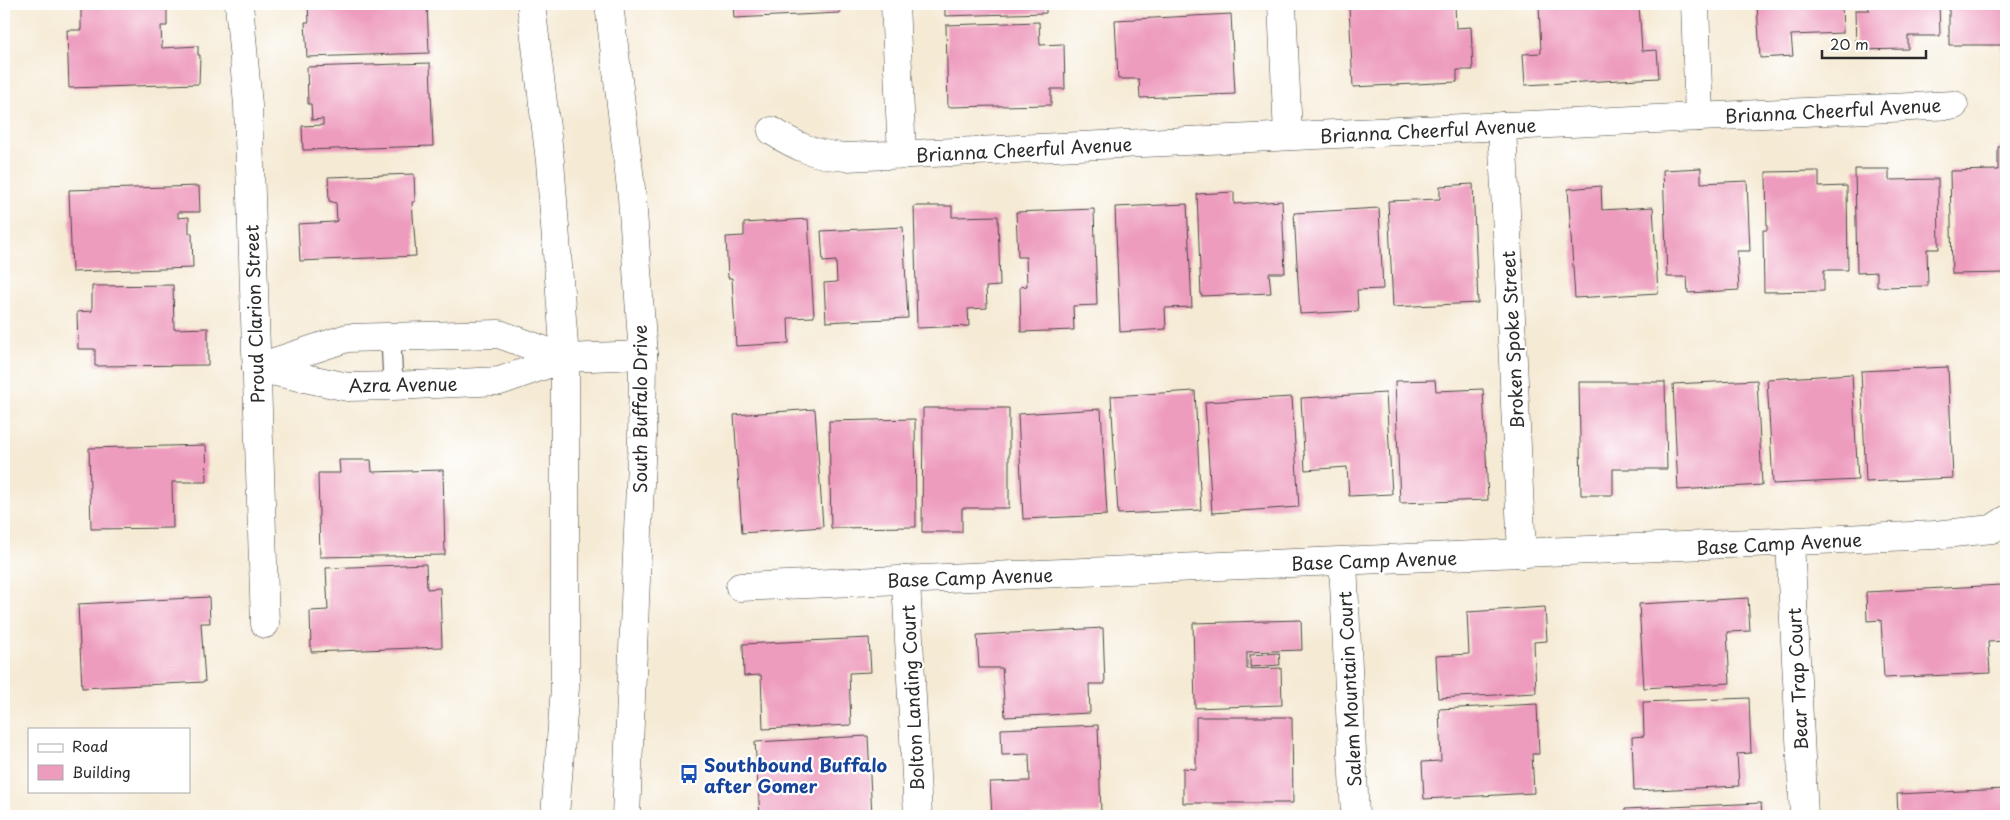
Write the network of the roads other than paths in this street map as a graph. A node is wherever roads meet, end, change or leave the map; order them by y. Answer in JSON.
{"nodes":[{"id":1,"x":239,"y":4,"type":"edge"},
{"id":2,"x":531,"y":4,"type":"edge"},
{"id":3,"x":609,"y":4,"type":"edge"},
{"id":4,"x":894,"y":4,"type":"edge"},
{"id":5,"x":1282,"y":4,"type":"edge"},
{"id":6,"x":1695,"y":4,"type":"edge"},
{"id":7,"x":1954,"y":105,"type":"dead end"},
{"id":8,"x":1699,"y":117,"type":"junction"},
{"id":9,"x":1502,"y":126,"type":"junction"},
{"id":10,"x":772,"y":131,"type":"dead end"},
{"id":11,"x":1288,"y":136,"type":"junction"},
{"id":12,"x":902,"y":155,"type":"junction"},
{"id":13,"x":391,"y":337,"type":"junction"},
{"id":14,"x":643,"y":355,"type":"junction"},
{"id":15,"x":565,"y":358,"type":"junction"},
{"id":16,"x":256,"y":368,"type":"junction"},
{"id":17,"x":393,"y":386,"type":"junction"},
{"id":18,"x":2006,"y":520,"type":"edge"},
{"id":19,"x":1790,"y":542,"type":"junction"},
{"id":20,"x":1522,"y":554,"type":"junction"},
{"id":21,"x":1343,"y":562,"type":"junction"},
{"id":22,"x":906,"y":580,"type":"junction"},
{"id":23,"x":740,"y":587,"type":"dead end"},
{"id":24,"x":265,"y":624,"type":"dead end"},
{"id":25,"x":555,"y":816,"type":"edge"},
{"id":26,"x":626,"y":816,"type":"edge"},
{"id":27,"x":918,"y":816,"type":"edge"},
{"id":28,"x":1355,"y":816,"type":"edge"},
{"id":29,"x":1804,"y":816,"type":"edge"}],
"edges":[{"from":1,"to":16,"type":"street","name":"Proud Clarion Street"},
{"from":2,"to":15,"type":"street"},
{"from":3,"to":14,"type":"street","name":"South Buffalo Drive"},
{"from":4,"to":12,"type":"street","name":"Brianna Cheerful Avenue"},
{"from":5,"to":11,"type":"street"},
{"from":6,"to":8,"type":"street"},
{"from":7,"to":8,"type":"street","name":"Brianna Cheerful Avenue"},
{"from":8,"to":9,"type":"street","name":"Brianna Cheerful Avenue"},
{"from":9,"to":11,"type":"street","name":"Brianna Cheerful Avenue"},
{"from":9,"to":20,"type":"street","name":"Broken Spoke Street"},
{"from":10,"to":12,"type":"street","name":"Brianna Cheerful Avenue"},
{"from":11,"to":12,"type":"street","name":"Brianna Cheerful Avenue"},
{"from":13,"to":15,"type":"street","name":"Azra Avenue"},
{"from":13,"to":16,"type":"street","name":"Azra Avenue"},
{"from":13,"to":17,"type":"lane"},
{"from":14,"to":15,"type":"street","name":"Azra Avenue"},
{"from":14,"to":26,"type":"street","name":"South Buffalo Drive"},
{"from":15,"to":17,"type":"street","name":"Azra Avenue"},
{"from":15,"to":25,"type":"street"},
{"from":16,"to":17,"type":"street","name":"Azra Avenue"},
{"from":16,"to":24,"type":"street","name":"Proud Clarion Street"},
{"from":18,"to":19,"type":"street","name":"Base Camp Avenue"},
{"from":19,"to":20,"type":"street","name":"Base Camp Avenue"},
{"from":19,"to":29,"type":"street","name":"Bear Trap Court"},
{"from":20,"to":21,"type":"street","name":"Base Camp Avenue"},
{"from":21,"to":22,"type":"street","name":"Base Camp Avenue"},
{"from":21,"to":28,"type":"street","name":"Salem Mountain Court"},
{"from":22,"to":23,"type":"street","name":"Base Camp Avenue"},
{"from":22,"to":27,"type":"street","name":"Bolton Landing Court"}]}
